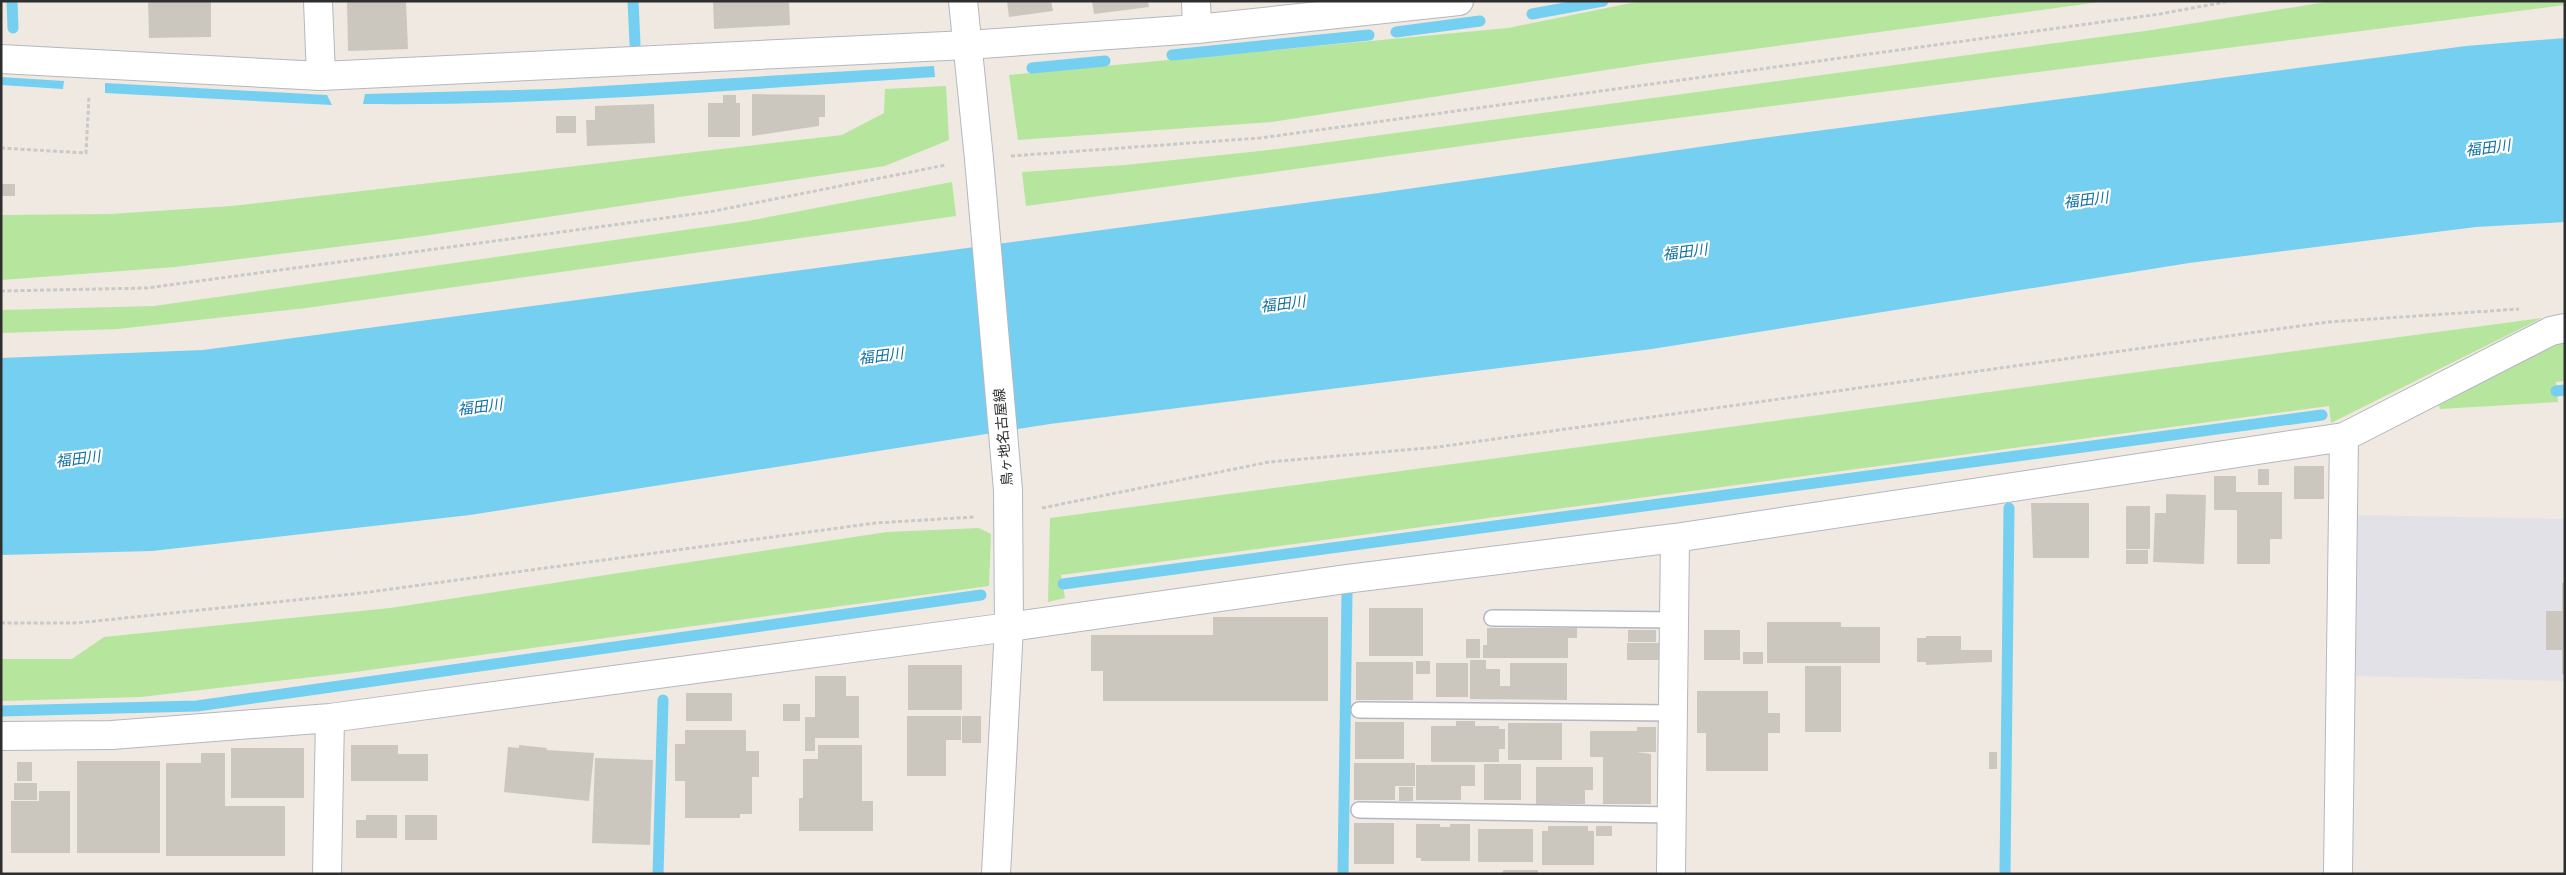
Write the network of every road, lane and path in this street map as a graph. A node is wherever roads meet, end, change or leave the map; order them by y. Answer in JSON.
{"nodes":[{"id":1,"x":318,"y":1,"type":"edge"},
{"id":2,"x":963,"y":1,"type":"edge"},
{"id":3,"x":1196,"y":1,"type":"edge"},
{"id":4,"x":1459,"y":1,"type":"edge"},
{"id":5,"x":2230,"y":1,"type":"edge"},
{"id":6,"x":1197,"y":29,"type":"junction"},
{"id":7,"x":968,"y":45,"type":"junction"},
{"id":8,"x":1,"y":59,"type":"edge"},
{"id":9,"x":91,"y":64,"type":"junction"},
{"id":10,"x":321,"y":76,"type":"junction"},
{"id":11,"x":1,"y":148,"type":"edge"},
{"id":12,"x":980,"y":170,"type":"junction"},
{"id":13,"x":1,"y":292,"type":"edge"},
{"id":14,"x":2526,"y":308,"type":"dead end"},
{"id":15,"x":2565,"y":328,"type":"edge"},
{"id":16,"x":2344,"y":436,"type":"junction"},
{"id":17,"x":1008,"y":503,"type":"junction"},
{"id":18,"x":1675,"y":538,"type":"junction"},
{"id":19,"x":1492,"y":618,"type":"dead end"},
{"id":20,"x":1674,"y":620,"type":"junction"},
{"id":21,"x":1,"y":623,"type":"edge"},
{"id":22,"x":1010,"y":627,"type":"junction"},
{"id":23,"x":1359,"y":710,"type":"dead end"},
{"id":24,"x":1673,"y":713,"type":"junction"},
{"id":25,"x":330,"y":718,"type":"junction"},
{"id":26,"x":1,"y":736,"type":"edge"},
{"id":27,"x":1359,"y":810,"type":"dead end"},
{"id":28,"x":1672,"y":815,"type":"junction"},
{"id":29,"x":327,"y":874,"type":"edge"},
{"id":30,"x":996,"y":874,"type":"edge"},
{"id":31,"x":1671,"y":874,"type":"edge"},
{"id":32,"x":2338,"y":874,"type":"edge"}],
"edges":[{"from":1,"to":10,"type":"street"},
{"from":2,"to":7,"type":"street","name":"鳥ヶ地名古屋線"},
{"from":3,"to":6,"type":"street"},
{"from":4,"to":6,"type":"street"},
{"from":5,"to":12,"type":"path"},
{"from":6,"to":7,"type":"street"},
{"from":7,"to":10,"type":"street"},
{"from":7,"to":12,"type":"street","name":"鳥ヶ地名古屋線"},
{"from":8,"to":9,"type":"street"},
{"from":9,"to":10,"type":"street"},
{"from":9,"to":11,"type":"path"},
{"from":12,"to":13,"type":"path"},
{"from":12,"to":17,"type":"street","name":"鳥ヶ地名古屋線"},
{"from":14,"to":17,"type":"path"},
{"from":15,"to":16,"type":"street"},
{"from":16,"to":18,"type":"street"},
{"from":16,"to":32,"type":"street"},
{"from":17,"to":21,"type":"path"},
{"from":17,"to":22,"type":"street","name":"鳥ヶ地名古屋線"},
{"from":18,"to":20,"type":"street"},
{"from":18,"to":22,"type":"street"},
{"from":19,"to":20,"type":"lane"},
{"from":20,"to":24,"type":"street"},
{"from":22,"to":25,"type":"street"},
{"from":22,"to":30,"type":"street","name":"鳥ヶ地名古屋線"},
{"from":23,"to":24,"type":"lane"},
{"from":24,"to":28,"type":"street"},
{"from":25,"to":26,"type":"street"},
{"from":25,"to":29,"type":"street"},
{"from":27,"to":28,"type":"lane"},
{"from":28,"to":31,"type":"street"}]}
